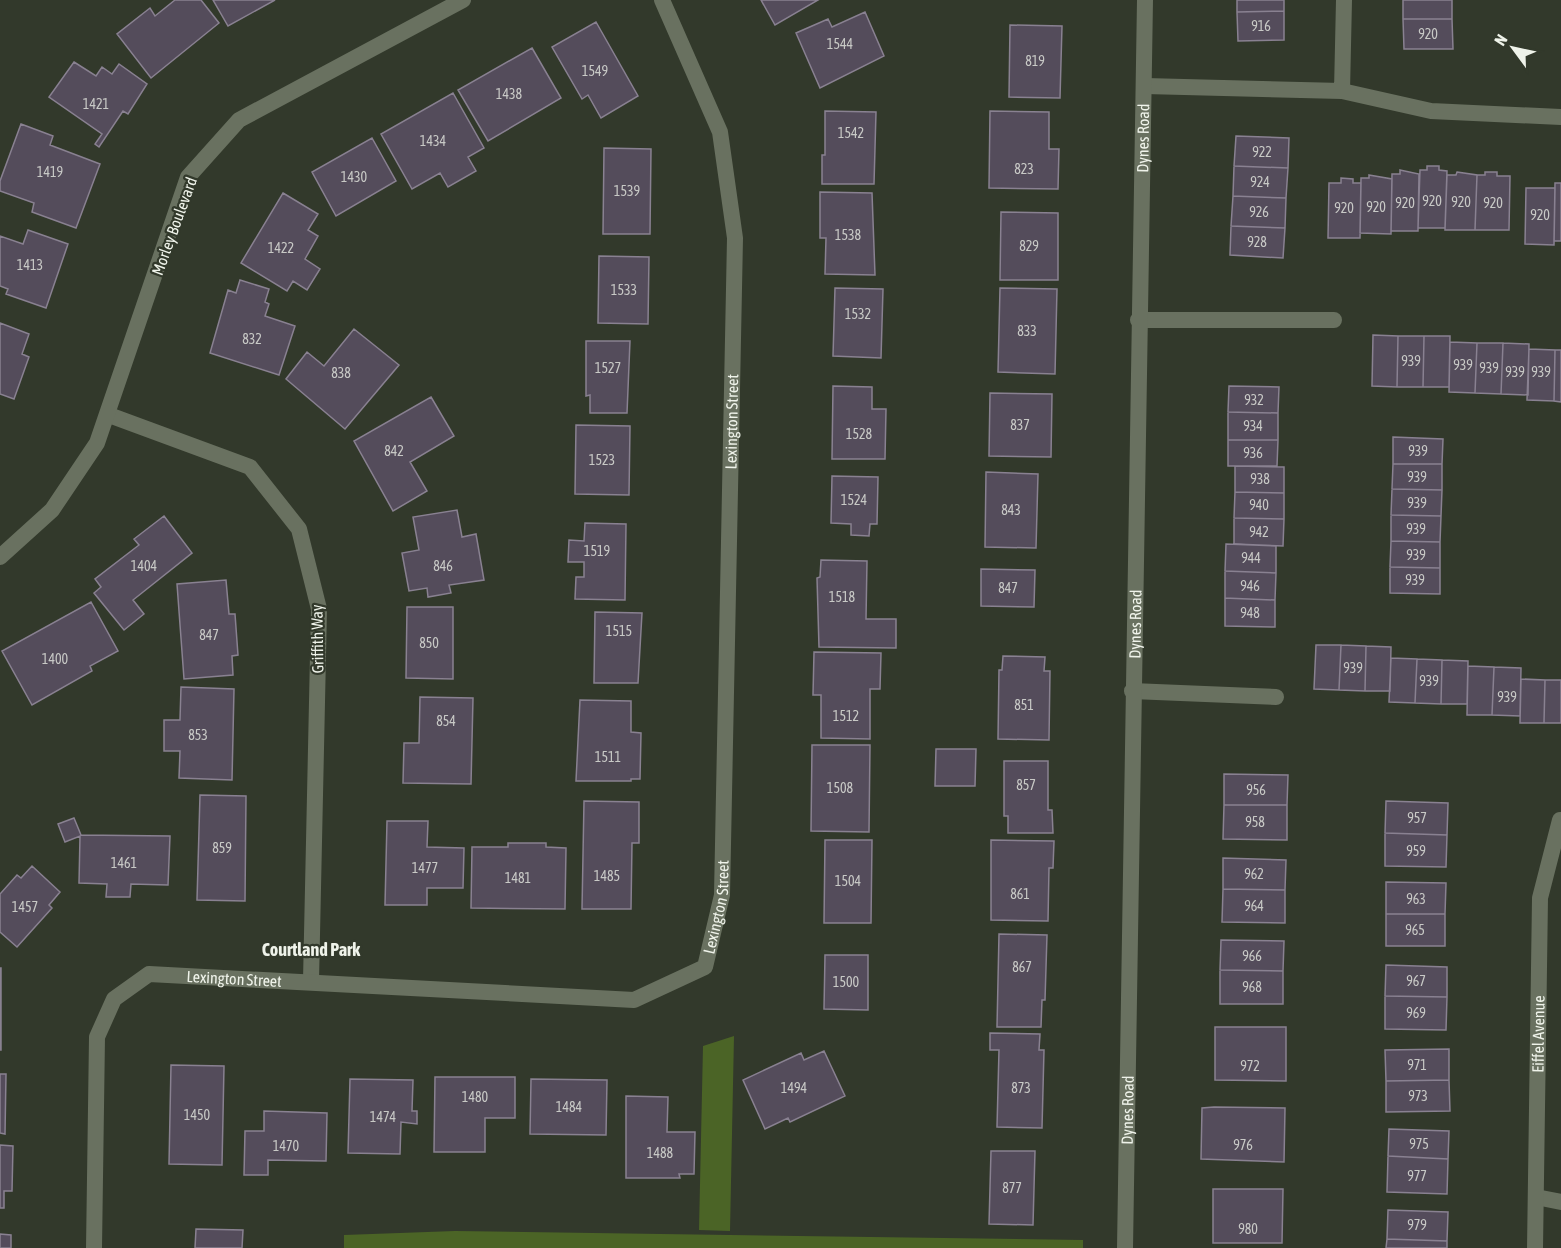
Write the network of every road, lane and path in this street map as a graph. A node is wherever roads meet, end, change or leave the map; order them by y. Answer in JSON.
{"nodes":[{"id":1,"x":463,"y":0,"type":"edge"},
{"id":2,"x":662,"y":0,"type":"edge"},
{"id":3,"x":1145,"y":0,"type":"edge"},
{"id":4,"x":1344,"y":0,"type":"edge"},
{"id":5,"x":1145,"y":86,"type":"junction"},
{"id":6,"x":1342,"y":91,"type":"junction"},
{"id":7,"x":1561,"y":117,"type":"edge"},
{"id":8,"x":1138,"y":320,"type":"junction"},
{"id":9,"x":1334,"y":320,"type":"dead end"},
{"id":10,"x":109,"y":415,"type":"junction"},
{"id":11,"x":0,"y":557,"type":"edge"},
{"id":12,"x":1132,"y":692,"type":"junction"},
{"id":13,"x":1276,"y":697,"type":"dead end"},
{"id":14,"x":1560,"y":818,"type":"edge"},
{"id":15,"x":311,"y":981,"type":"junction"},
{"id":16,"x":1536,"y":1197,"type":"junction"},
{"id":17,"x":1561,"y":1202,"type":"edge"},
{"id":18,"x":94,"y":1248,"type":"edge"},
{"id":19,"x":1125,"y":1248,"type":"edge"},
{"id":20,"x":1535,"y":1248,"type":"edge"}],
"edges":[{"from":1,"to":10,"type":"street","name":"Morley Boulevard"},
{"from":2,"to":15,"type":"street","name":"Lexington Street"},
{"from":3,"to":5,"type":"street","name":"Dynes Road"},
{"from":4,"to":6,"type":"street"},
{"from":5,"to":6,"type":"street"},
{"from":5,"to":8,"type":"street","name":"Dynes Road"},
{"from":6,"to":7,"type":"street"},
{"from":8,"to":9,"type":"street"},
{"from":8,"to":12,"type":"street","name":"Dynes Road"},
{"from":10,"to":11,"type":"street","name":"Morley Boulevard"},
{"from":10,"to":15,"type":"street","name":"Griffith Way"},
{"from":12,"to":13,"type":"street"},
{"from":12,"to":19,"type":"street","name":"Dynes Road"},
{"from":14,"to":16,"type":"street","name":"Eiffel Avenue"},
{"from":15,"to":18,"type":"street","name":"Lexington Street"},
{"from":16,"to":17,"type":"street"},
{"from":16,"to":20,"type":"street","name":"Eiffel Avenue"}]}
